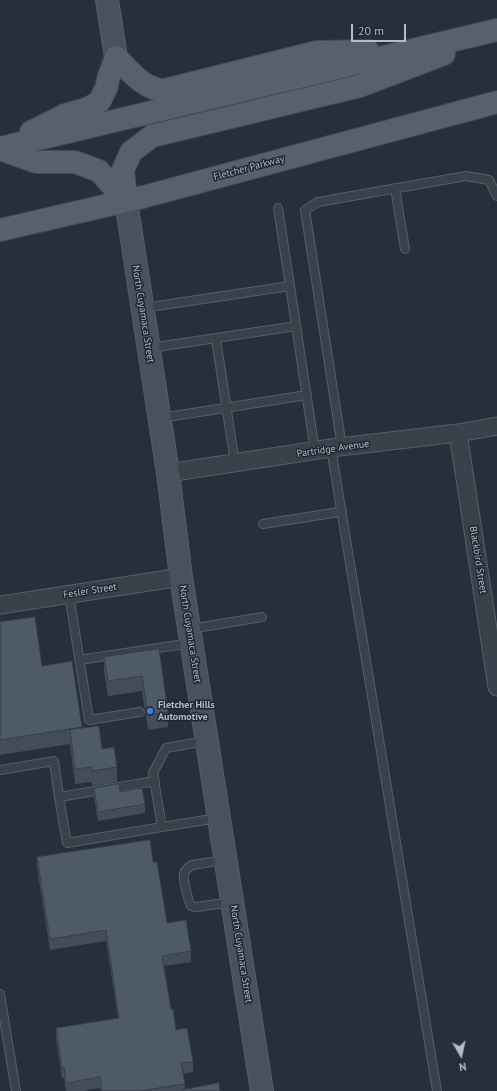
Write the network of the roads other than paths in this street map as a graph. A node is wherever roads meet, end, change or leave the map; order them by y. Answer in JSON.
{"nodes":[{"id":1,"x":107,"y":0,"type":"edge"},
{"id":2,"x":497,"y":30,"type":"edge"},
{"id":3,"x":497,"y":33,"type":"edge"},
{"id":4,"x":413,"y":50,"type":"junction"},
{"id":5,"x":116,"y":57,"type":"junction"},
{"id":6,"x":497,"y":102,"type":"edge"},
{"id":7,"x":0,"y":148,"type":"edge"},
{"id":8,"x":395,"y":188,"type":"junction"},
{"id":9,"x":497,"y":196,"type":"edge"},
{"id":10,"x":126,"y":201,"type":"junction"},
{"id":11,"x":278,"y":208,"type":"dead end"},
{"id":12,"x":0,"y":230,"type":"edge"},
{"id":13,"x":405,"y":249,"type":"dead end"},
{"id":14,"x":290,"y":286,"type":"junction"},
{"id":15,"x":142,"y":308,"type":"junction"},
{"id":16,"x":296,"y":326,"type":"junction"},
{"id":17,"x":216,"y":339,"type":"junction"},
{"id":18,"x":149,"y":349,"type":"junction"},
{"id":19,"x":306,"y":395,"type":"junction"},
{"id":20,"x":227,"y":407,"type":"junction"},
{"id":21,"x":160,"y":418,"type":"junction"},
{"id":22,"x":497,"y":426,"type":"edge"},
{"id":23,"x":458,"y":433,"type":"junction"},
{"id":24,"x":330,"y":449,"type":"junction"},
{"id":25,"x":235,"y":463,"type":"junction"},
{"id":26,"x":168,"y":473,"type":"junction"},
{"id":27,"x":342,"y":511,"type":"junction"},
{"id":28,"x":263,"y":524,"type":"dead end"},
{"id":29,"x":181,"y":577,"type":"junction"},
{"id":30,"x":69,"y":594,"type":"junction"},
{"id":31,"x":0,"y":605,"type":"edge"},
{"id":32,"x":262,"y":617,"type":"dead end"},
{"id":33,"x":190,"y":636,"type":"junction"},
{"id":34,"x":79,"y":660,"type":"junction"},
{"id":35,"x":497,"y":687,"type":"edge"},
{"id":36,"x":140,"y":712,"type":"dead end"},
{"id":37,"x":207,"y":741,"type":"junction"},
{"id":38,"x":0,"y":770,"type":"edge"},
{"id":39,"x":155,"y":781,"type":"junction"},
{"id":40,"x":59,"y":796,"type":"junction"},
{"id":41,"x":219,"y":818,"type":"junction"},
{"id":42,"x":162,"y":827,"type":"junction"},
{"id":43,"x":226,"y":860,"type":"junction"},
{"id":44,"x":232,"y":902,"type":"junction"},
{"id":45,"x":0,"y":994,"type":"edge"},
{"id":46,"x":16,"y":1091,"type":"edge"},
{"id":47,"x":262,"y":1091,"type":"edge"},
{"id":48,"x":437,"y":1091,"type":"edge"}],
"edges":[{"from":1,"to":5,"type":"main road"},
{"from":2,"to":4,"type":"main road"},
{"from":3,"to":10,"type":"main road"},
{"from":4,"to":5,"type":"main road"},
{"from":4,"to":7,"type":"main road"},
{"from":5,"to":7,"type":"main road"},
{"from":6,"to":10,"type":"main road","name":"Fletcher Parkway"},
{"from":7,"to":10,"type":"main road"},
{"from":8,"to":9,"type":"lane"},
{"from":8,"to":13,"type":"lane"},
{"from":8,"to":24,"type":"lane"},
{"from":10,"to":12,"type":"main road","name":"Fletcher Parkway"},
{"from":10,"to":15,"type":"main road","name":"North Cuyamaca Street"},
{"from":11,"to":14,"type":"lane"},
{"from":14,"to":15,"type":"lane"},
{"from":14,"to":16,"type":"lane"},
{"from":15,"to":18,"type":"main road","name":"North Cuyamaca Street"},
{"from":16,"to":17,"type":"lane"},
{"from":16,"to":19,"type":"lane"},
{"from":17,"to":18,"type":"lane"},
{"from":17,"to":20,"type":"lane"},
{"from":18,"to":21,"type":"main road","name":"North Cuyamaca Street"},
{"from":19,"to":20,"type":"lane"},
{"from":19,"to":24,"type":"lane"},
{"from":20,"to":21,"type":"lane"},
{"from":20,"to":25,"type":"lane"},
{"from":21,"to":26,"type":"main road","name":"North Cuyamaca Street"},
{"from":22,"to":23,"type":"street","name":"Partridge Avenue"},
{"from":23,"to":24,"type":"street","name":"Partridge Avenue"},
{"from":23,"to":35,"type":"street","name":"Blackbird Street"},
{"from":24,"to":25,"type":"street","name":"Partridge Avenue"},
{"from":24,"to":27,"type":"lane"},
{"from":25,"to":26,"type":"street","name":"Partridge Avenue"},
{"from":26,"to":29,"type":"main road","name":"North Cuyamaca Street"},
{"from":27,"to":28,"type":"lane"},
{"from":27,"to":48,"type":"lane"},
{"from":29,"to":30,"type":"street","name":"Fesler Street"},
{"from":29,"to":33,"type":"main road","name":"North Cuyamaca Street"},
{"from":30,"to":31,"type":"street","name":"Fesler Street"},
{"from":30,"to":34,"type":"lane"},
{"from":32,"to":33,"type":"lane"},
{"from":33,"to":34,"type":"lane"},
{"from":33,"to":37,"type":"main road","name":"North Cuyamaca Street"},
{"from":34,"to":36,"type":"lane"},
{"from":37,"to":39,"type":"lane"},
{"from":37,"to":41,"type":"main road","name":"North Cuyamaca Street"},
{"from":38,"to":40,"type":"lane"},
{"from":39,"to":40,"type":"lane"},
{"from":39,"to":42,"type":"lane"},
{"from":40,"to":42,"type":"lane"},
{"from":41,"to":42,"type":"lane"},
{"from":41,"to":43,"type":"main road","name":"North Cuyamaca Street"},
{"from":43,"to":44,"type":"main road","name":"North Cuyamaca Street"},
{"from":43,"to":44,"type":"lane"},
{"from":44,"to":47,"type":"main road","name":"North Cuyamaca Street"},
{"from":45,"to":46,"type":"lane"}]}
